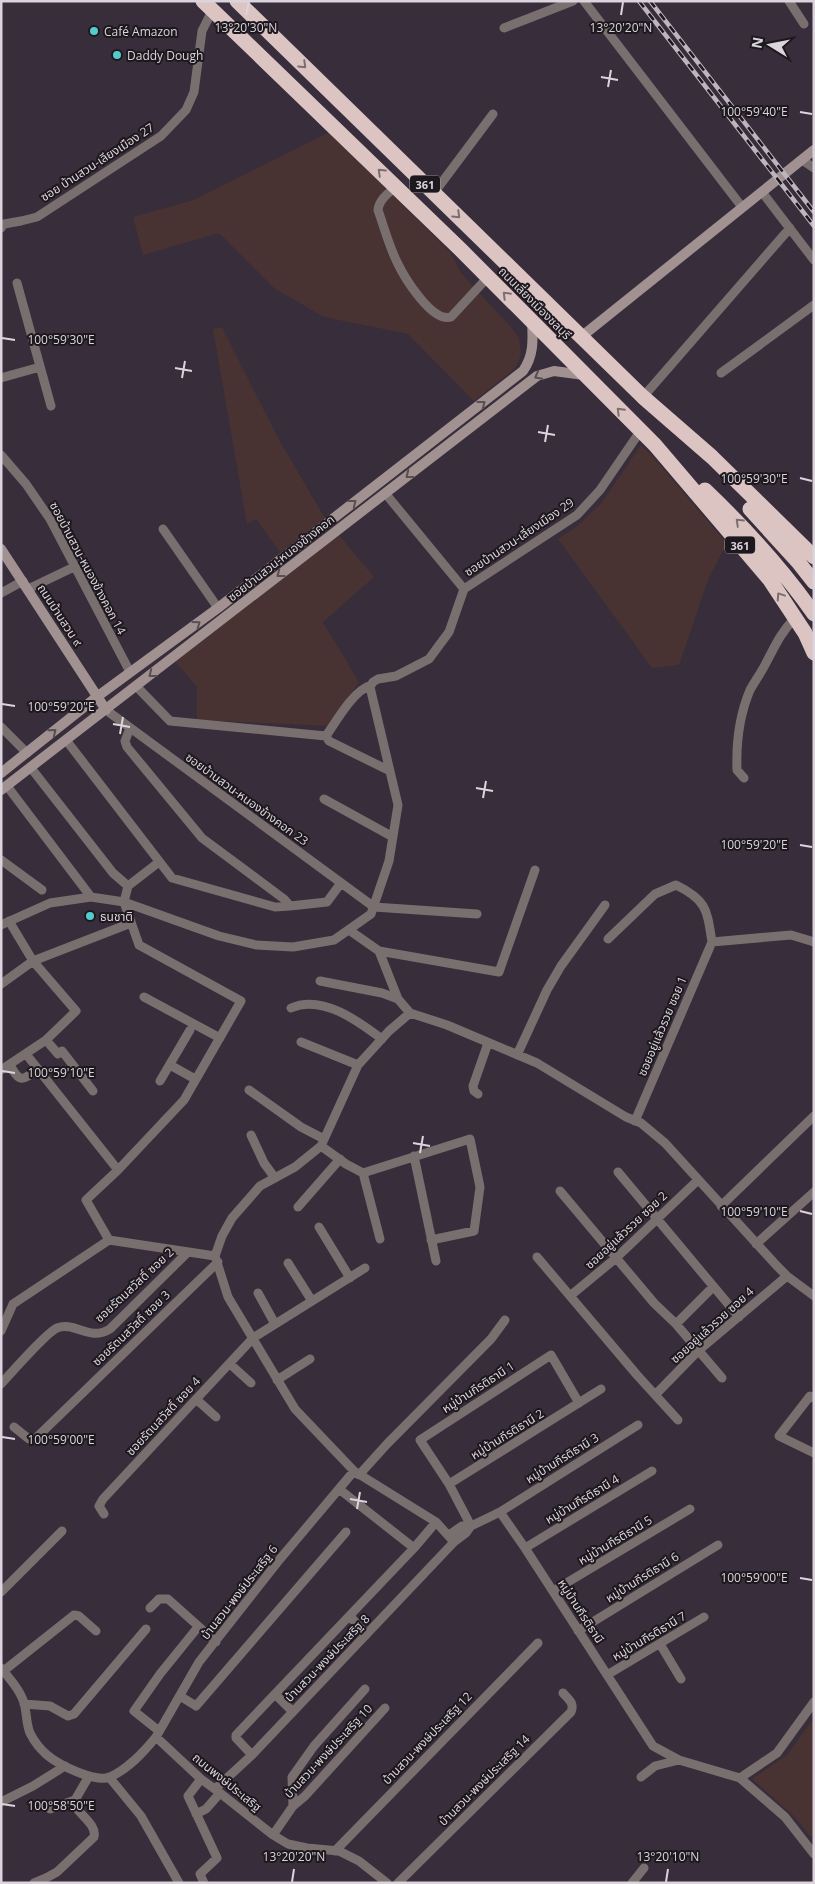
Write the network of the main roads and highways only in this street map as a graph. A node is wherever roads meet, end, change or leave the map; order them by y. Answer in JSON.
{"nodes":[{"id":1,"x":238,"y":1,"type":"edge"},
{"id":2,"x":208,"y":5,"type":"edge"},
{"id":3,"x":814,"y":150,"type":"edge"},
{"id":4,"x":532,"y":321,"type":"junction"},
{"id":5,"x":581,"y":337,"type":"junction"},
{"id":6,"x":585,"y":375,"type":"junction"},
{"id":7,"x":647,"y":402,"type":"junction"},
{"id":8,"x":655,"y":445,"type":"junction"},
{"id":9,"x":1,"y":549,"type":"edge"},
{"id":10,"x":814,"y":557,"type":"edge"},
{"id":11,"x":814,"y":582,"type":"edge"},
{"id":12,"x":814,"y":614,"type":"edge"},
{"id":13,"x":814,"y":653,"type":"edge"},
{"id":14,"x":98,"y":696,"type":"junction"},
{"id":15,"x":106,"y":710,"type":"junction"},
{"id":16,"x":1,"y":773,"type":"edge"},
{"id":17,"x":4,"y":788,"type":"edge"}],
"edges":[{"from":1,"to":5,"type":"highway","name":"ถนนเลี่ยงเมืองชลบุรี","number":"361","one_way":true},
{"from":4,"to":2,"type":"highway","name":"ถนนเลี่ยงเมืองชลบุรี","number":"361","one_way":true},
{"from":3,"to":5,"type":"main road"},
{"from":4,"to":6,"type":"highway","name":"ถนนเลี่ยงเมืองชลบุรี","number":"361"},
{"from":14,"to":4,"type":"main road","name":"ซอยบ้านสวน-หนองข้างคอก","one_way":true},
{"from":5,"to":7,"type":"highway","name":"ถนนเลี่ยงเมืองชลบุรี","number":"361"},
{"from":8,"to":6,"type":"highway","name":"ถนนเลี่ยงเมืองชลบุรี","number":"361","one_way":true},
{"from":6,"to":15,"type":"main road","name":"ซอยบ้านสวน-หนองข้างคอก","one_way":true},
{"from":7,"to":10,"type":"highway","name":"ถนนเลี่ยงเมืองชลบุรี","number":"361"},
{"from":7,"to":11,"type":"highway"},
{"from":12,"to":8,"type":"highway","one_way":true},
{"from":13,"to":8,"type":"highway","name":"ถนนเลี่ยงเมืองชลบุรี","number":"361","one_way":true},
{"from":9,"to":14,"type":"main road","name":"ถนนบ้านสวน ๙"},
{"from":14,"to":15,"type":"main road","name":"ถนนบ้านสวน ๙"},
{"from":16,"to":14,"type":"main road","name":"ซอยบ้านสวน-หนองข้างคอก","one_way":true},
{"from":15,"to":17,"type":"main road","name":"ซอยบ้านสวน-หนองข้างคอก"}]}
